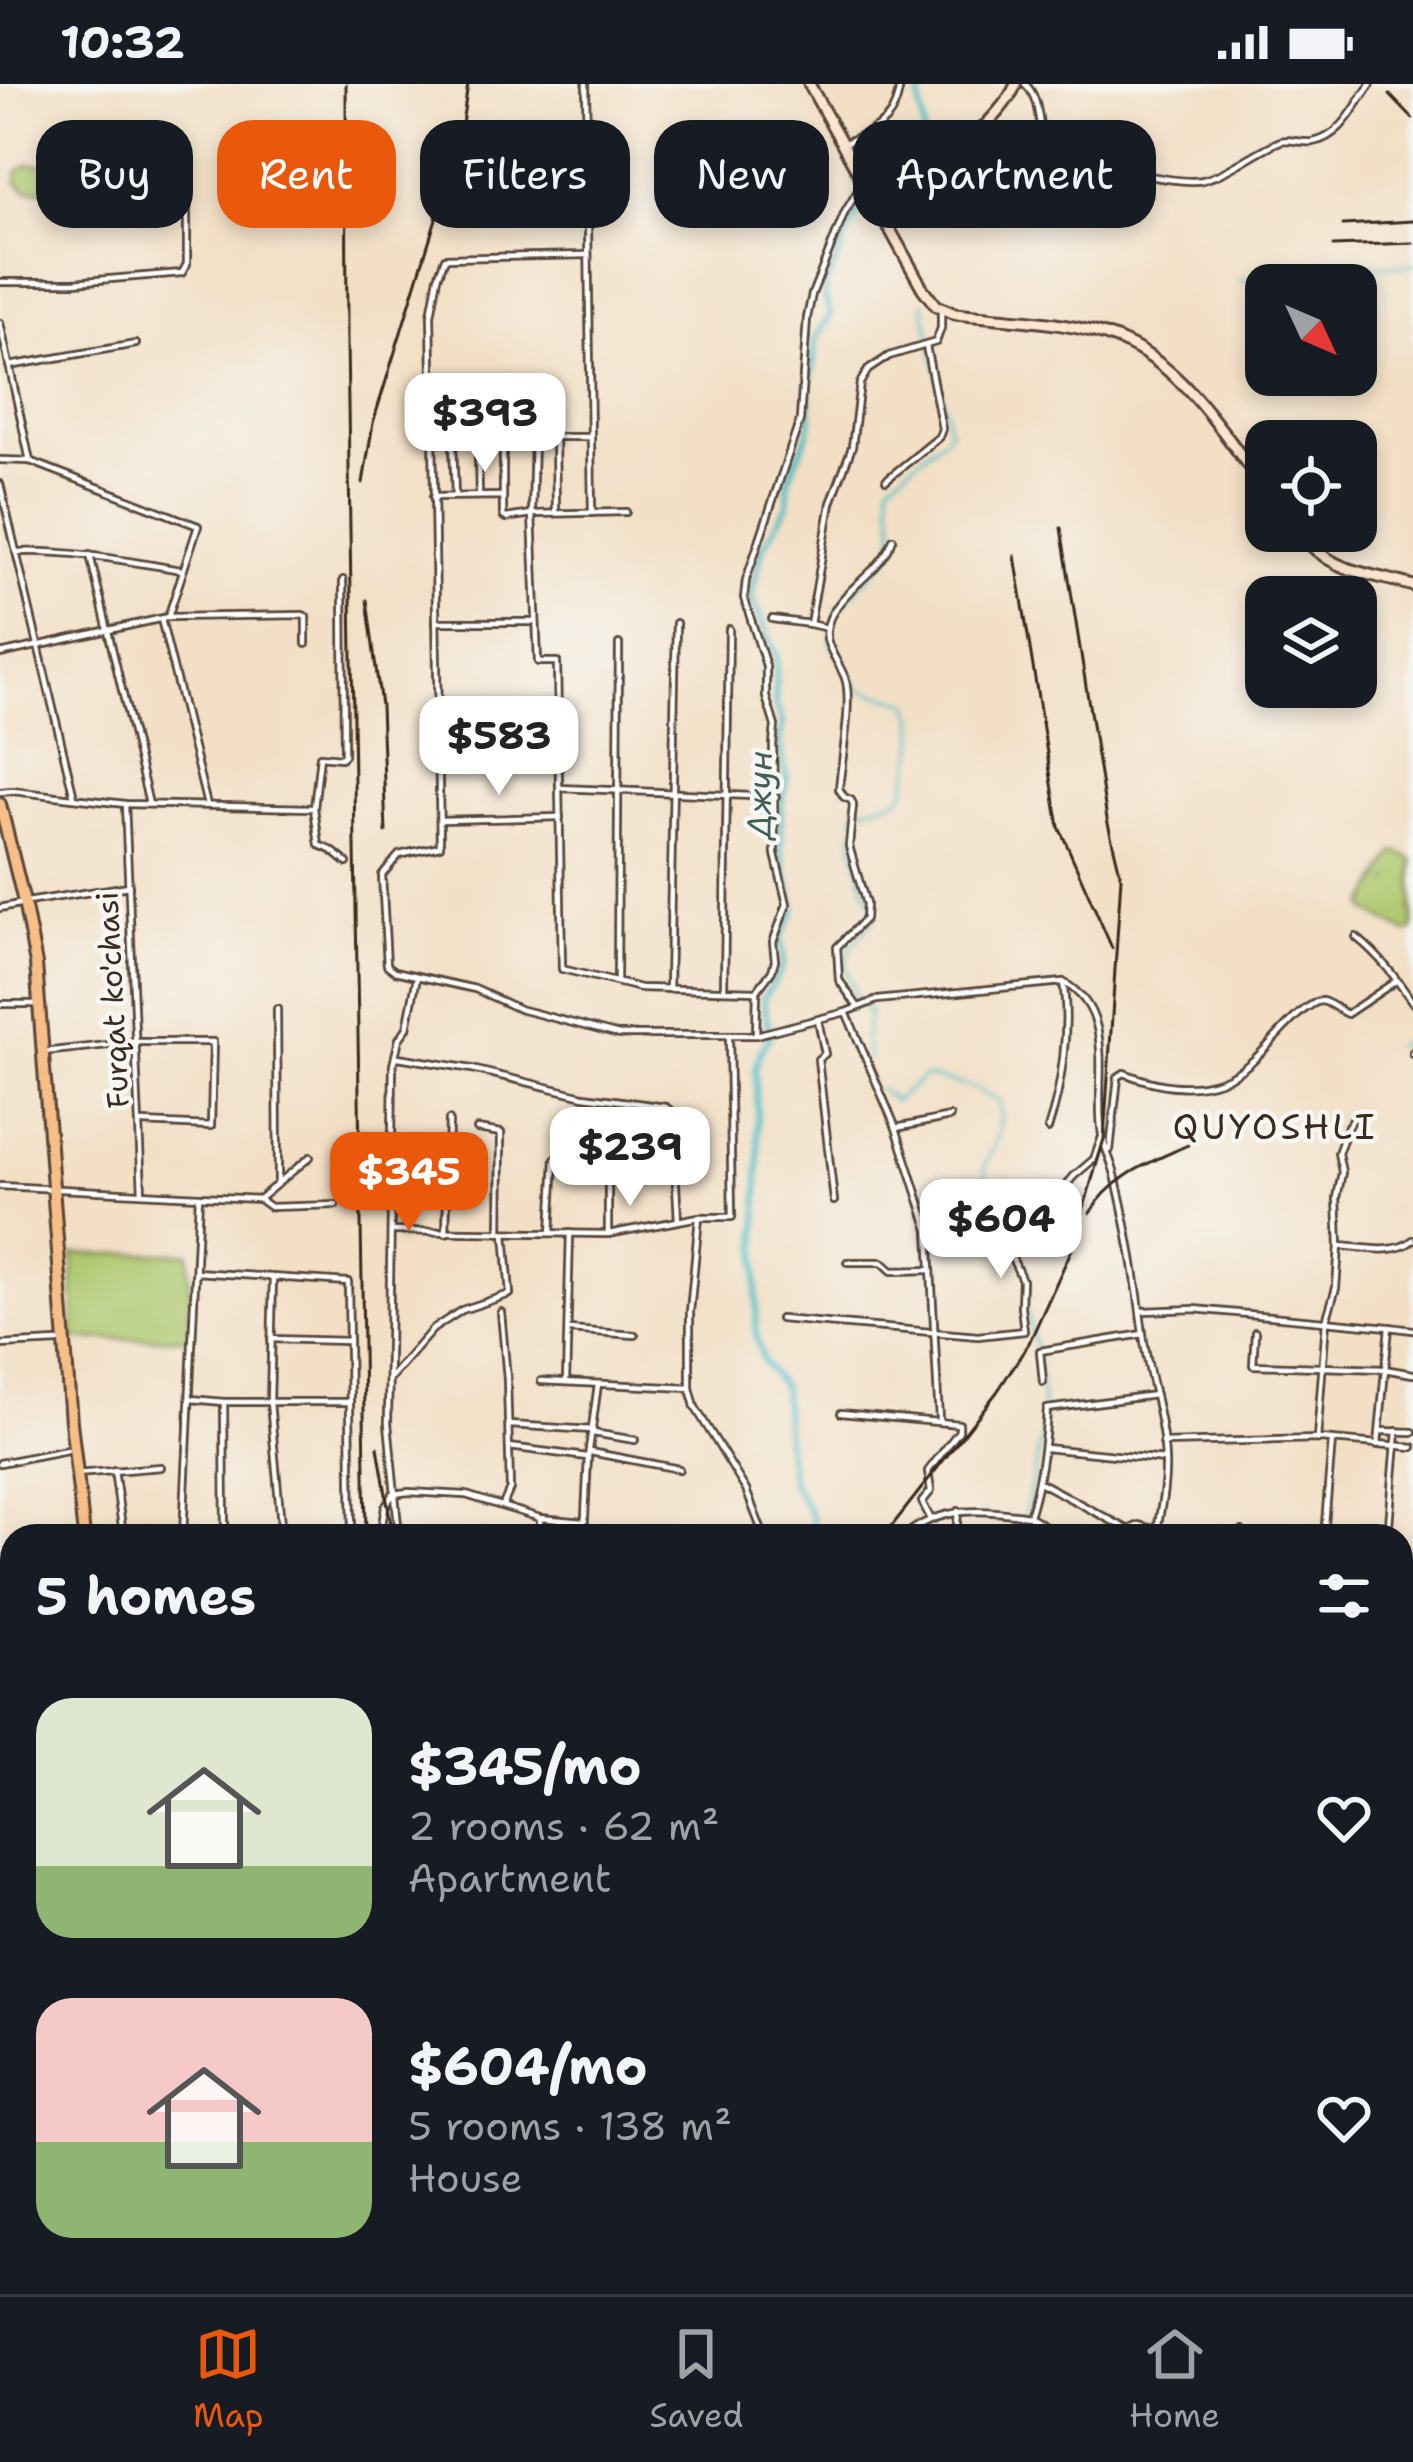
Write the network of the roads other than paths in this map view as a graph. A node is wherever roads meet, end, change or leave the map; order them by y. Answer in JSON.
{"nodes":[{"id":1,"x":586,"y":84,"type":"edge"},
{"id":2,"x":809,"y":84,"type":"edge"},
{"id":3,"x":900,"y":84,"type":"edge"},
{"id":4,"x":1016,"y":84,"type":"edge"},
{"id":5,"x":1025,"y":84,"type":"edge"},
{"id":6,"x":1371,"y":84,"type":"edge"},
{"id":7,"x":990,"y":120,"type":"edge"},
{"id":8,"x":844,"y":144,"type":"junction"},
{"id":9,"x":853,"y":161,"type":"edge"},
{"id":10,"x":853,"y":196,"type":"edge"},
{"id":11,"x":187,"y":228,"type":"edge"},
{"id":12,"x":890,"y":228,"type":"edge"},
{"id":13,"x":588,"y":255,"type":"junction"},
{"id":14,"x":0,"y":282,"type":"edge"},
{"id":15,"x":941,"y":310,"type":"junction"},
{"id":16,"x":0,"y":323,"type":"edge"},
{"id":17,"x":136,"y":344,"type":"dead end"},
{"id":18,"x":929,"y":345,"type":"junction"},
{"id":19,"x":9,"y":366,"type":"junction"},
{"id":20,"x":431,"y":410,"type":"junction"},
{"id":21,"x":503,"y":437,"type":"junction"},
{"id":22,"x":534,"y":437,"type":"junction"},
{"id":23,"x":590,"y":437,"type":"junction"},
{"id":24,"x":556,"y":438,"type":"junction"},
{"id":25,"x":453,"y":443,"type":"dead end"},
{"id":26,"x":478,"y":455,"type":"dead end"},
{"id":27,"x":0,"y":460,"type":"edge"},
{"id":28,"x":30,"y":461,"type":"junction"},
{"id":29,"x":1245,"y":463,"type":"edge"},
{"id":30,"x":886,"y":480,"type":"dead end"},
{"id":31,"x":0,"y":484,"type":"edge"},
{"id":32,"x":479,"y":495,"type":"junction"},
{"id":33,"x":455,"y":496,"type":"junction"},
{"id":34,"x":503,"y":496,"type":"junction"},
{"id":35,"x":433,"y":497,"type":"junction"},
{"id":36,"x":592,"y":512,"type":"junction"},
{"id":37,"x":626,"y":512,"type":"dead end"},
{"id":38,"x":556,"y":513,"type":"junction"},
{"id":39,"x":532,"y":514,"type":"junction"},
{"id":40,"x":893,"y":539,"type":"dead end"},
{"id":41,"x":16,"y":552,"type":"junction"},
{"id":42,"x":1315,"y":552,"type":"edge"},
{"id":43,"x":90,"y":555,"type":"junction"},
{"id":44,"x":182,"y":570,"type":"junction"},
{"id":45,"x":343,"y":580,"type":"dead end"},
{"id":46,"x":1413,"y":586,"type":"edge"},
{"id":47,"x":164,"y":618,"type":"junction"},
{"id":48,"x":772,"y":620,"type":"dead end"},
{"id":49,"x":436,"y":622,"type":"junction"},
{"id":50,"x":535,"y":622,"type":"junction"},
{"id":51,"x":676,"y":622,"type":"dead end"},
{"id":52,"x":810,"y":624,"type":"junction"},
{"id":53,"x":827,"y":628,"type":"junction"},
{"id":54,"x":729,"y":629,"type":"dead end"},
{"id":55,"x":108,"y":631,"type":"junction"},
{"id":56,"x":307,"y":644,"type":"dead end"},
{"id":57,"x":619,"y":644,"type":"dead end"},
{"id":58,"x":38,"y":645,"type":"junction"},
{"id":59,"x":0,"y":654,"type":"edge"},
{"id":60,"x":559,"y":788,"type":"junction"},
{"id":61,"x":0,"y":792,"type":"edge"},
{"id":62,"x":617,"y":792,"type":"junction"},
{"id":63,"x":675,"y":792,"type":"junction"},
{"id":64,"x":725,"y":795,"type":"junction"},
{"id":65,"x":74,"y":797,"type":"junction"},
{"id":66,"x":776,"y":797,"type":"junction"},
{"id":67,"x":0,"y":804,"type":"edge"},
{"id":68,"x":125,"y":804,"type":"junction"},
{"id":69,"x":149,"y":804,"type":"junction"},
{"id":70,"x":207,"y":806,"type":"junction"},
{"id":71,"x":314,"y":808,"type":"junction"},
{"id":72,"x":560,"y":817,"type":"junction"},
{"id":73,"x":440,"y":820,"type":"junction"},
{"id":74,"x":0,"y":824,"type":"edge"},
{"id":75,"x":347,"y":863,"type":"dead end"},
{"id":76,"x":128,"y":886,"type":"junction"},
{"id":77,"x":22,"y":903,"type":"junction"},
{"id":78,"x":0,"y":908,"type":"edge"},
{"id":79,"x":1356,"y":937,"type":"dead end"},
{"id":80,"x":417,"y":976,"type":"junction"},
{"id":81,"x":617,"y":981,"type":"junction"},
{"id":82,"x":1063,"y":982,"type":"junction"},
{"id":83,"x":1396,"y":982,"type":"junction"},
{"id":84,"x":669,"y":989,"type":"junction"},
{"id":85,"x":724,"y":991,"type":"junction"},
{"id":86,"x":758,"y":991,"type":"junction"},
{"id":87,"x":1413,"y":1003,"type":"edge"},
{"id":88,"x":0,"y":1004,"type":"edge"},
{"id":89,"x":34,"y":1004,"type":"junction"},
{"id":90,"x":858,"y":1007,"type":"junction"},
{"id":91,"x":277,"y":1009,"type":"dead end"},
{"id":92,"x":846,"y":1012,"type":"junction"},
{"id":93,"x":818,"y":1020,"type":"junction"},
{"id":94,"x":756,"y":1035,"type":"junction"},
{"id":95,"x":729,"y":1037,"type":"junction"},
{"id":96,"x":136,"y":1042,"type":"junction"},
{"id":97,"x":43,"y":1052,"type":"junction"},
{"id":98,"x":395,"y":1056,"type":"junction"},
{"id":99,"x":1356,"y":1115,"type":"dead end"},
{"id":100,"x":950,"y":1117,"type":"dead end"},
{"id":101,"x":449,"y":1120,"type":"dead end"},
{"id":102,"x":139,"y":1123,"type":"junction"},
{"id":103,"x":896,"y":1128,"type":"junction"},
{"id":104,"x":478,"y":1129,"type":"dead end"},
{"id":105,"x":1048,"y":1129,"type":"dead end"},
{"id":106,"x":1102,"y":1137,"type":"junction"},
{"id":107,"x":1110,"y":1156,"type":"junction"},
{"id":108,"x":310,"y":1157,"type":"dead end"},
{"id":109,"x":278,"y":1184,"type":"junction"},
{"id":110,"x":0,"y":1186,"type":"edge"},
{"id":111,"x":51,"y":1189,"type":"junction"},
{"id":112,"x":142,"y":1193,"type":"junction"},
{"id":113,"x":199,"y":1196,"type":"junction"},
{"id":114,"x":259,"y":1199,"type":"junction"},
{"id":115,"x":834,"y":1201,"type":"dead end"},
{"id":116,"x":336,"y":1205,"type":"dead end"},
{"id":117,"x":699,"y":1217,"type":"junction"},
{"id":118,"x":678,"y":1221,"type":"junction"},
{"id":119,"x":997,"y":1224,"type":"junction"},
{"id":120,"x":929,"y":1230,"type":"junction"},
{"id":121,"x":389,"y":1231,"type":"junction"},
{"id":122,"x":446,"y":1232,"type":"junction"},
{"id":123,"x":502,"y":1233,"type":"junction"},
{"id":124,"x":551,"y":1233,"type":"junction"},
{"id":125,"x":570,"y":1233,"type":"junction"},
{"id":126,"x":608,"y":1234,"type":"junction"},
{"id":127,"x":1413,"y":1240,"type":"edge"},
{"id":128,"x":1339,"y":1246,"type":"junction"},
{"id":129,"x":847,"y":1262,"type":"dead end"},
{"id":130,"x":931,"y":1270,"type":"junction"},
{"id":131,"x":196,"y":1272,"type":"junction"},
{"id":132,"x":273,"y":1277,"type":"junction"},
{"id":133,"x":501,"y":1312,"type":"dead end"},
{"id":134,"x":1142,"y":1312,"type":"junction"},
{"id":135,"x":780,"y":1319,"type":"dead end"},
{"id":136,"x":1326,"y":1322,"type":"junction"},
{"id":137,"x":1389,"y":1328,"type":"junction"},
{"id":138,"x":568,"y":1330,"type":"junction"},
{"id":139,"x":1413,"y":1330,"type":"edge"},
{"id":140,"x":1255,"y":1332,"type":"dead end"},
{"id":141,"x":934,"y":1333,"type":"junction"},
{"id":142,"x":1143,"y":1334,"type":"junction"},
{"id":143,"x":635,"y":1335,"type":"dead end"},
{"id":144,"x":272,"y":1339,"type":"junction"},
{"id":145,"x":58,"y":1342,"type":"junction"},
{"id":146,"x":349,"y":1342,"type":"junction"},
{"id":147,"x":0,"y":1346,"type":"edge"},
{"id":148,"x":1323,"y":1366,"type":"junction"},
{"id":149,"x":1384,"y":1369,"type":"junction"},
{"id":150,"x":1413,"y":1374,"type":"edge"},
{"id":151,"x":388,"y":1381,"type":"junction"},
{"id":152,"x":541,"y":1381,"type":"dead end"},
{"id":153,"x":566,"y":1382,"type":"junction"},
{"id":154,"x":1043,"y":1382,"type":"dead end"},
{"id":155,"x":598,"y":1384,"type":"junction"},
{"id":156,"x":690,"y":1388,"type":"junction"},
{"id":157,"x":1155,"y":1395,"type":"junction"},
{"id":158,"x":190,"y":1399,"type":"junction"},
{"id":159,"x":224,"y":1402,"type":"junction"},
{"id":160,"x":270,"y":1402,"type":"junction"},
{"id":161,"x":350,"y":1402,"type":"junction"},
{"id":162,"x":841,"y":1413,"type":"dead end"},
{"id":163,"x":939,"y":1420,"type":"junction"},
{"id":164,"x":508,"y":1425,"type":"junction"},
{"id":165,"x":1380,"y":1430,"type":"junction"},
{"id":166,"x":593,"y":1431,"type":"junction"},
{"id":167,"x":1397,"y":1431,"type":"junction"},
{"id":168,"x":1413,"y":1432,"type":"edge"},
{"id":169,"x":1317,"y":1439,"type":"junction"},
{"id":170,"x":635,"y":1440,"type":"dead end"},
{"id":171,"x":1332,"y":1441,"type":"junction"},
{"id":172,"x":1163,"y":1443,"type":"junction"},
{"id":173,"x":1378,"y":1445,"type":"junction"},
{"id":174,"x":1396,"y":1445,"type":"junction"},
{"id":175,"x":509,"y":1447,"type":"junction"},
{"id":176,"x":1413,"y":1447,"type":"edge"},
{"id":177,"x":1045,"y":1448,"type":"junction"},
{"id":178,"x":67,"y":1450,"type":"junction"},
{"id":179,"x":589,"y":1455,"type":"junction"},
{"id":180,"x":1165,"y":1460,"type":"junction"},
{"id":181,"x":0,"y":1463,"type":"edge"},
{"id":182,"x":161,"y":1467,"type":"dead end"},
{"id":183,"x":680,"y":1469,"type":"dead end"},
{"id":184,"x":114,"y":1470,"type":"junction"},
{"id":185,"x":76,"y":1474,"type":"junction"},
{"id":186,"x":1040,"y":1482,"type":"junction"},
{"id":187,"x":393,"y":1494,"type":"junction"},
{"id":188,"x":502,"y":1505,"type":"junction"},
{"id":189,"x":958,"y":1511,"type":"junction"},
{"id":190,"x":540,"y":1518,"type":"junction"},
{"id":191,"x":1030,"y":1518,"type":"junction"},
{"id":192,"x":931,"y":1519,"type":"junction"},
{"id":193,"x":584,"y":1522,"type":"joint"},
{"id":194,"x":79,"y":1524,"type":"edge"},
{"id":195,"x":80,"y":1524,"type":"edge"},
{"id":196,"x":122,"y":1524,"type":"edge"},
{"id":197,"x":183,"y":1524,"type":"edge"},
{"id":198,"x":225,"y":1524,"type":"edge"},
{"id":199,"x":281,"y":1524,"type":"edge"},
{"id":200,"x":352,"y":1524,"type":"edge"},
{"id":201,"x":382,"y":1524,"type":"edge"},
{"id":202,"x":397,"y":1524,"type":"edge"},
{"id":203,"x":540,"y":1524,"type":"edge"},
{"id":204,"x":759,"y":1524,"type":"edge"},
{"id":205,"x":923,"y":1524,"type":"edge"},
{"id":206,"x":957,"y":1524,"type":"edge"},
{"id":207,"x":1028,"y":1524,"type":"edge"},
{"id":208,"x":1040,"y":1524,"type":"edge"},
{"id":209,"x":1118,"y":1524,"type":"edge"},
{"id":210,"x":1157,"y":1524,"type":"edge"},
{"id":211,"x":1325,"y":1524,"type":"edge"},
{"id":212,"x":1389,"y":1524,"type":"edge"}],
"edges":[{"from":1,"to":13,"type":"street"},
{"from":2,"to":8,"type":"main road"},
{"from":3,"to":8,"type":"street"},
{"from":4,"to":7,"type":"main road"},
{"from":5,"to":6,"type":"street"},
{"from":8,"to":9,"type":"main road"},
{"from":10,"to":66,"type":"street"},
{"from":11,"to":14,"type":"street"},
{"from":12,"to":15,"type":"main road"},
{"from":13,"to":20,"type":"street"},
{"from":13,"to":23,"type":"street"},
{"from":15,"to":18,"type":"street"},
{"from":15,"to":29,"type":"main road"},
{"from":16,"to":19,"type":"street"},
{"from":17,"to":19,"type":"street"},
{"from":18,"to":30,"type":"street"},
{"from":18,"to":52,"type":"street"},
{"from":19,"to":28,"type":"street"},
{"from":20,"to":21,"type":"street"},
{"from":20,"to":35,"type":"street"},
{"from":21,"to":22,"type":"street"},
{"from":21,"to":34,"type":"street"},
{"from":22,"to":24,"type":"street"},
{"from":22,"to":39,"type":"street"},
{"from":23,"to":24,"type":"street"},
{"from":23,"to":36,"type":"street"},
{"from":24,"to":38,"type":"street"},
{"from":25,"to":33,"type":"street"},
{"from":26,"to":32,"type":"street"},
{"from":27,"to":28,"type":"street"},
{"from":28,"to":44,"type":"street"},
{"from":31,"to":41,"type":"street"},
{"from":32,"to":33,"type":"street"},
{"from":32,"to":34,"type":"street"},
{"from":33,"to":35,"type":"street"},
{"from":34,"to":39,"type":"street"},
{"from":35,"to":49,"type":"street"},
{"from":36,"to":37,"type":"street"},
{"from":36,"to":38,"type":"street"},
{"from":38,"to":39,"type":"street"},
{"from":39,"to":50,"type":"street"},
{"from":40,"to":53,"type":"street"},
{"from":41,"to":43,"type":"street"},
{"from":41,"to":58,"type":"street"},
{"from":42,"to":46,"type":"main road"},
{"from":43,"to":44,"type":"street"},
{"from":43,"to":55,"type":"street"},
{"from":44,"to":47,"type":"street"},
{"from":45,"to":71,"type":"street"},
{"from":47,"to":55,"type":"street"},
{"from":47,"to":56,"type":"street"},
{"from":47,"to":70,"type":"street"},
{"from":48,"to":52,"type":"street"},
{"from":49,"to":50,"type":"street"},
{"from":49,"to":73,"type":"street"},
{"from":50,"to":60,"type":"street"},
{"from":51,"to":63,"type":"street"},
{"from":52,"to":53,"type":"street"},
{"from":53,"to":90,"type":"street"},
{"from":54,"to":64,"type":"street"},
{"from":55,"to":58,"type":"street"},
{"from":55,"to":69,"type":"street"},
{"from":57,"to":62,"type":"street"},
{"from":58,"to":59,"type":"street"},
{"from":58,"to":65,"type":"street"},
{"from":60,"to":62,"type":"street"},
{"from":60,"to":72,"type":"street"},
{"from":61,"to":65,"type":"street"},
{"from":62,"to":63,"type":"street"},
{"from":62,"to":81,"type":"street"},
{"from":63,"to":64,"type":"street"},
{"from":63,"to":84,"type":"street"},
{"from":64,"to":66,"type":"street"},
{"from":64,"to":85,"type":"street"},
{"from":65,"to":68,"type":"street"},
{"from":66,"to":86,"type":"street"},
{"from":67,"to":77,"type":"main road"},
{"from":68,"to":69,"type":"street"},
{"from":68,"to":76,"type":"street","name":"Furqat ko'chasi"},
{"from":69,"to":70,"type":"street"},
{"from":70,"to":71,"type":"street"},
{"from":71,"to":75,"type":"street"},
{"from":72,"to":73,"type":"street"},
{"from":72,"to":81,"type":"street"},
{"from":73,"to":80,"type":"street"},
{"from":74,"to":77,"type":"main road"},
{"from":76,"to":77,"type":"street"},
{"from":76,"to":96,"type":"street","name":"Furqat ko'chasi"},
{"from":77,"to":78,"type":"street"},
{"from":77,"to":89,"type":"main road"},
{"from":77,"to":97,"type":"main road"},
{"from":79,"to":83,"type":"street"},
{"from":80,"to":95,"type":"street"},
{"from":80,"to":98,"type":"street"},
{"from":81,"to":84,"type":"street"},
{"from":82,"to":90,"type":"street"},
{"from":82,"to":105,"type":"street"},
{"from":82,"to":106,"type":"street"},
{"from":83,"to":87,"type":"street"},
{"from":83,"to":107,"type":"street"},
{"from":84,"to":85,"type":"street"},
{"from":85,"to":86,"type":"street"},
{"from":86,"to":94,"type":"street"},
{"from":88,"to":89,"type":"street"},
{"from":89,"to":111,"type":"main road"},
{"from":90,"to":92,"type":"street"},
{"from":91,"to":109,"type":"street"},
{"from":92,"to":93,"type":"street"},
{"from":92,"to":103,"type":"street"},
{"from":93,"to":94,"type":"street"},
{"from":93,"to":115,"type":"street"},
{"from":94,"to":95,"type":"street"},
{"from":95,"to":117,"type":"street"},
{"from":96,"to":97,"type":"street"},
{"from":96,"to":102,"type":"street","name":"Furqat ko'chasi"},
{"from":96,"to":102,"type":"street"},
{"from":97,"to":111,"type":"main road"},
{"from":98,"to":118,"type":"street"},
{"from":98,"to":121,"type":"street"},
{"from":99,"to":128,"type":"street"},
{"from":100,"to":103,"type":"street"},
{"from":101,"to":122,"type":"street"},
{"from":102,"to":112,"type":"street","name":"Furqat ko'chasi"},
{"from":103,"to":120,"type":"street"},
{"from":104,"to":123,"type":"street"},
{"from":106,"to":107,"type":"street"},
{"from":106,"to":119,"type":"street"},
{"from":107,"to":134,"type":"street"},
{"from":108,"to":109,"type":"street"},
{"from":109,"to":114,"type":"street"},
{"from":110,"to":111,"type":"street"},
{"from":111,"to":112,"type":"street"},
{"from":111,"to":145,"type":"main road"},
{"from":111,"to":185,"type":"main road"},
{"from":112,"to":113,"type":"street"},
{"from":113,"to":114,"type":"street"},
{"from":113,"to":131,"type":"street"},
{"from":114,"to":116,"type":"street"},
{"from":117,"to":118,"type":"street"},
{"from":117,"to":156,"type":"street"},
{"from":118,"to":126,"type":"street"},
{"from":119,"to":120,"type":"street"},
{"from":119,"to":141,"type":"street"},
{"from":120,"to":130,"type":"street"},
{"from":121,"to":122,"type":"street"},
{"from":121,"to":151,"type":"street"},
{"from":122,"to":123,"type":"street"},
{"from":123,"to":124,"type":"street"},
{"from":123,"to":151,"type":"street"},
{"from":124,"to":125,"type":"street"},
{"from":124,"to":126,"type":"street"},
{"from":125,"to":126,"type":"street"},
{"from":125,"to":138,"type":"street"},
{"from":127,"to":128,"type":"street"},
{"from":128,"to":136,"type":"street"},
{"from":129,"to":130,"type":"street"},
{"from":130,"to":141,"type":"street"},
{"from":131,"to":132,"type":"street"},
{"from":131,"to":158,"type":"street"},
{"from":132,"to":144,"type":"street"},
{"from":132,"to":146,"type":"street"},
{"from":133,"to":164,"type":"street"},
{"from":134,"to":136,"type":"street"},
{"from":134,"to":142,"type":"street"},
{"from":135,"to":141,"type":"street"},
{"from":136,"to":137,"type":"street"},
{"from":136,"to":148,"type":"street"},
{"from":137,"to":139,"type":"street"},
{"from":137,"to":149,"type":"street"},
{"from":138,"to":143,"type":"street"},
{"from":138,"to":153,"type":"street"},
{"from":140,"to":148,"type":"street"},
{"from":141,"to":163,"type":"street"},
{"from":142,"to":154,"type":"street"},
{"from":142,"to":157,"type":"street"},
{"from":144,"to":146,"type":"street"},
{"from":144,"to":160,"type":"street"},
{"from":145,"to":147,"type":"street"},
{"from":145,"to":178,"type":"main road"},
{"from":146,"to":161,"type":"street"},
{"from":148,"to":149,"type":"street"},
{"from":148,"to":169,"type":"street"},
{"from":149,"to":150,"type":"street"},
{"from":149,"to":165,"type":"street"},
{"from":151,"to":187,"type":"street"},
{"from":152,"to":153,"type":"street"},
{"from":153,"to":155,"type":"street"},
{"from":155,"to":156,"type":"street"},
{"from":155,"to":166,"type":"street"},
{"from":156,"to":204,"type":"street"},
{"from":157,"to":172,"type":"street"},
{"from":157,"to":177,"type":"street"},
{"from":158,"to":159,"type":"street"},
{"from":158,"to":197,"type":"street"},
{"from":159,"to":160,"type":"street"},
{"from":159,"to":198,"type":"street"},
{"from":160,"to":161,"type":"street"},
{"from":160,"to":199,"type":"street"},
{"from":161,"to":200,"type":"street"},
{"from":162,"to":163,"type":"street"},
{"from":163,"to":192,"type":"street"},
{"from":164,"to":166,"type":"street"},
{"from":164,"to":175,"type":"street"},
{"from":165,"to":167,"type":"street"},
{"from":165,"to":173,"type":"street"},
{"from":166,"to":170,"type":"street"},
{"from":166,"to":179,"type":"street"},
{"from":167,"to":168,"type":"street"},
{"from":167,"to":174,"type":"street"},
{"from":169,"to":171,"type":"street"},
{"from":169,"to":172,"type":"street"},
{"from":171,"to":173,"type":"street"},
{"from":171,"to":211,"type":"street"},
{"from":172,"to":180,"type":"street"},
{"from":173,"to":174,"type":"street"},
{"from":174,"to":176,"type":"street"},
{"from":174,"to":212,"type":"street"},
{"from":175,"to":179,"type":"street"},
{"from":175,"to":188,"type":"street"},
{"from":177,"to":180,"type":"street"},
{"from":177,"to":186,"type":"street"},
{"from":178,"to":181,"type":"street"},
{"from":178,"to":194,"type":"main road"},
{"from":179,"to":183,"type":"street"},
{"from":179,"to":193,"type":"street"},
{"from":180,"to":210,"type":"street"},
{"from":182,"to":184,"type":"street"},
{"from":184,"to":185,"type":"street"},
{"from":184,"to":196,"type":"street"},
{"from":185,"to":195,"type":"main road"},
{"from":186,"to":191,"type":"street"},
{"from":186,"to":209,"type":"street"},
{"from":187,"to":188,"type":"street"},
{"from":187,"to":201,"type":"street"},
{"from":187,"to":202,"type":"street"},
{"from":188,"to":190,"type":"street"},
{"from":189,"to":191,"type":"street"},
{"from":189,"to":192,"type":"street"},
{"from":189,"to":206,"type":"street"},
{"from":190,"to":193,"type":"street"},
{"from":190,"to":203,"type":"street"},
{"from":191,"to":207,"type":"street"},
{"from":191,"to":208,"type":"street"},
{"from":192,"to":205,"type":"street"}]}
